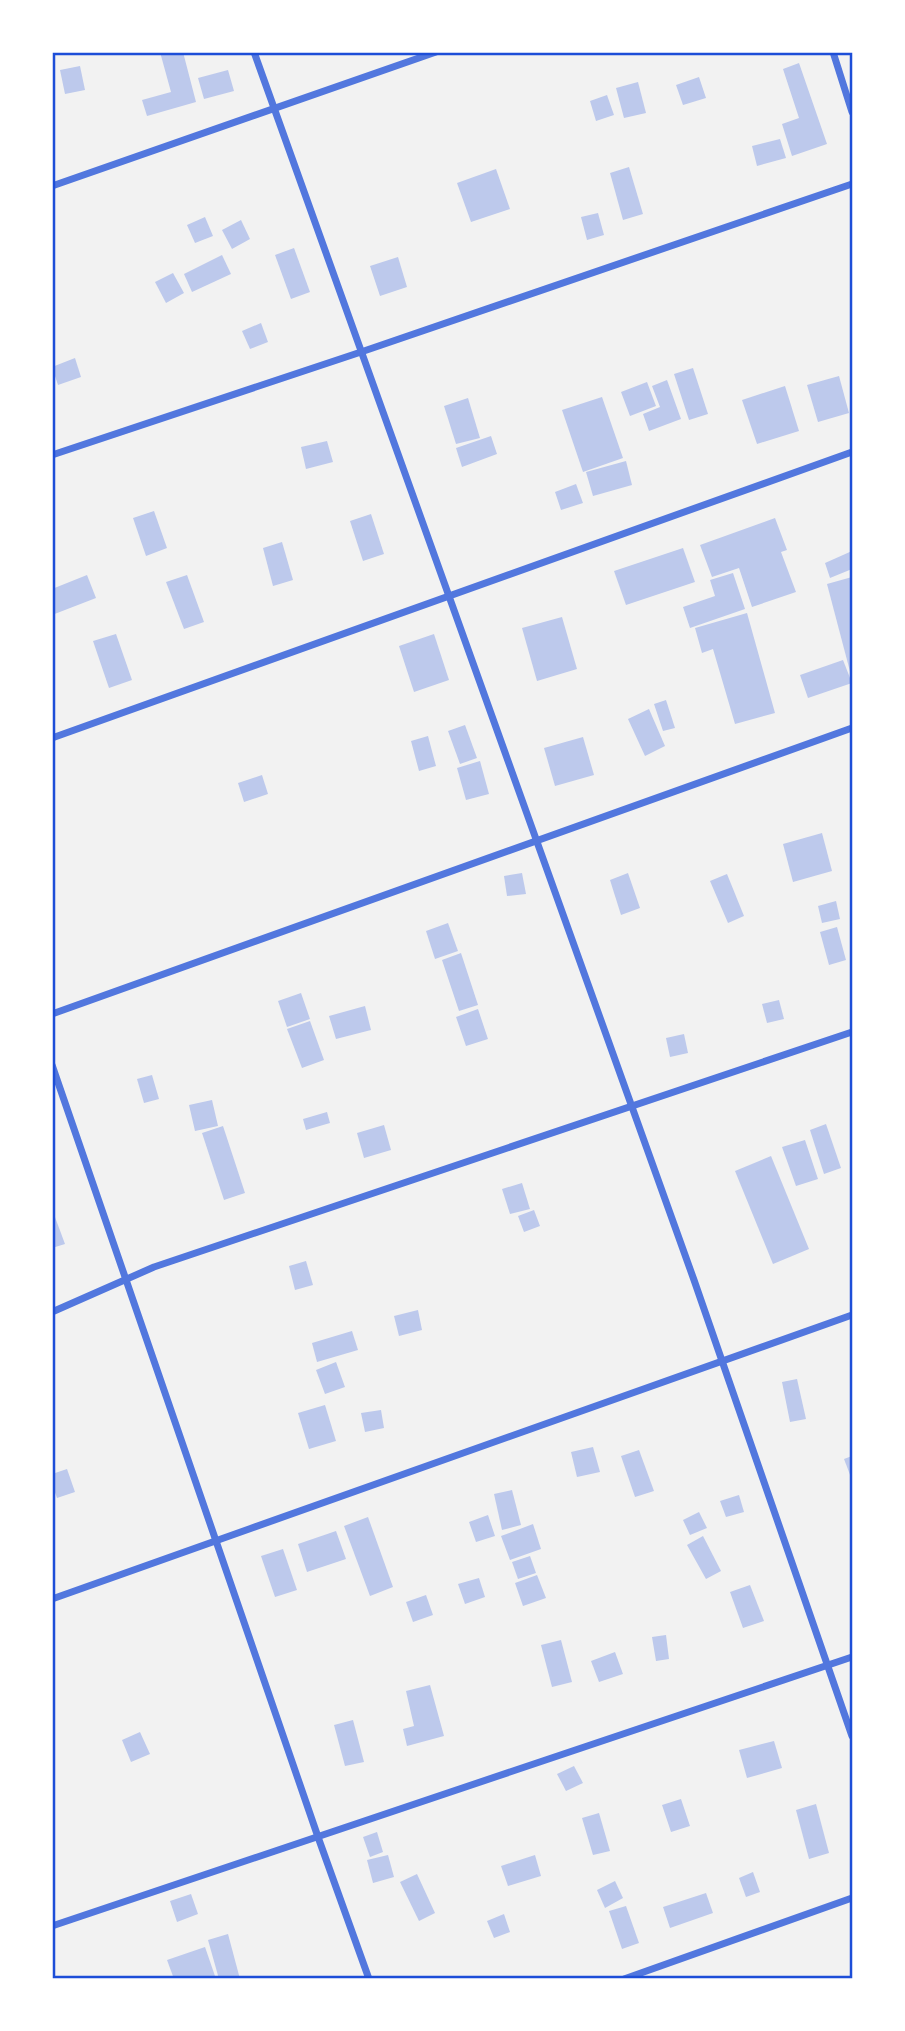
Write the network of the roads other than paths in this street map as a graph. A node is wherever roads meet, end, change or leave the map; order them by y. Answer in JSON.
{"nodes":[{"id":1,"x":254,"y":52,"type":"edge"},
{"id":2,"x":436,"y":52,"type":"edge"},
{"id":3,"x":832,"y":52,"type":"edge"},
{"id":4,"x":274,"y":109,"type":"junction"},
{"id":5,"x":852,"y":112,"type":"edge"},
{"id":6,"x":852,"y":184,"type":"edge"},
{"id":7,"x":52,"y":186,"type":"edge"},
{"id":8,"x":361,"y":352,"type":"junction"},
{"id":9,"x":852,"y":452,"type":"edge"},
{"id":10,"x":52,"y":455,"type":"edge"},
{"id":11,"x":449,"y":597,"type":"junction"},
{"id":12,"x":852,"y":728,"type":"edge"},
{"id":13,"x":52,"y":738,"type":"edge"},
{"id":14,"x":536,"y":840,"type":"junction"},
{"id":15,"x":52,"y":1014,"type":"edge"},
{"id":16,"x":852,"y":1032,"type":"edge"},
{"id":17,"x":52,"y":1065,"type":"edge"},
{"id":18,"x":631,"y":1106,"type":"junction"},
{"id":19,"x":127,"y":1279,"type":"junction"},
{"id":20,"x":52,"y":1312,"type":"edge"},
{"id":21,"x":852,"y":1315,"type":"edge"},
{"id":22,"x":722,"y":1361,"type":"junction"},
{"id":23,"x":216,"y":1541,"type":"junction"},
{"id":24,"x":52,"y":1599,"type":"edge"},
{"id":25,"x":852,"y":1657,"type":"edge"},
{"id":26,"x":828,"y":1666,"type":"junction"},
{"id":27,"x":852,"y":1737,"type":"edge"},
{"id":28,"x":318,"y":1837,"type":"junction"},
{"id":29,"x":852,"y":1898,"type":"edge"},
{"id":30,"x":52,"y":1926,"type":"edge"},
{"id":31,"x":369,"y":1979,"type":"edge"},
{"id":32,"x":624,"y":1979,"type":"edge"}],
"edges":[{"from":1,"to":4,"type":"street"},
{"from":2,"to":4,"type":"street"},
{"from":3,"to":5,"type":"street"},
{"from":4,"to":7,"type":"street"},
{"from":4,"to":8,"type":"street"},
{"from":6,"to":8,"type":"street"},
{"from":8,"to":10,"type":"street"},
{"from":8,"to":11,"type":"street"},
{"from":9,"to":11,"type":"street"},
{"from":11,"to":13,"type":"street"},
{"from":11,"to":14,"type":"street"},
{"from":12,"to":14,"type":"street"},
{"from":14,"to":15,"type":"street"},
{"from":14,"to":18,"type":"street"},
{"from":16,"to":18,"type":"street"},
{"from":17,"to":19,"type":"street"},
{"from":18,"to":19,"type":"street"},
{"from":18,"to":22,"type":"street"},
{"from":19,"to":20,"type":"street"},
{"from":19,"to":23,"type":"street"},
{"from":21,"to":22,"type":"street"},
{"from":22,"to":23,"type":"street"},
{"from":22,"to":26,"type":"street"},
{"from":23,"to":24,"type":"street"},
{"from":23,"to":28,"type":"street"},
{"from":25,"to":26,"type":"street"},
{"from":26,"to":27,"type":"street"},
{"from":26,"to":28,"type":"street"},
{"from":28,"to":30,"type":"street"},
{"from":28,"to":31,"type":"street"},
{"from":29,"to":32,"type":"street"}]}
